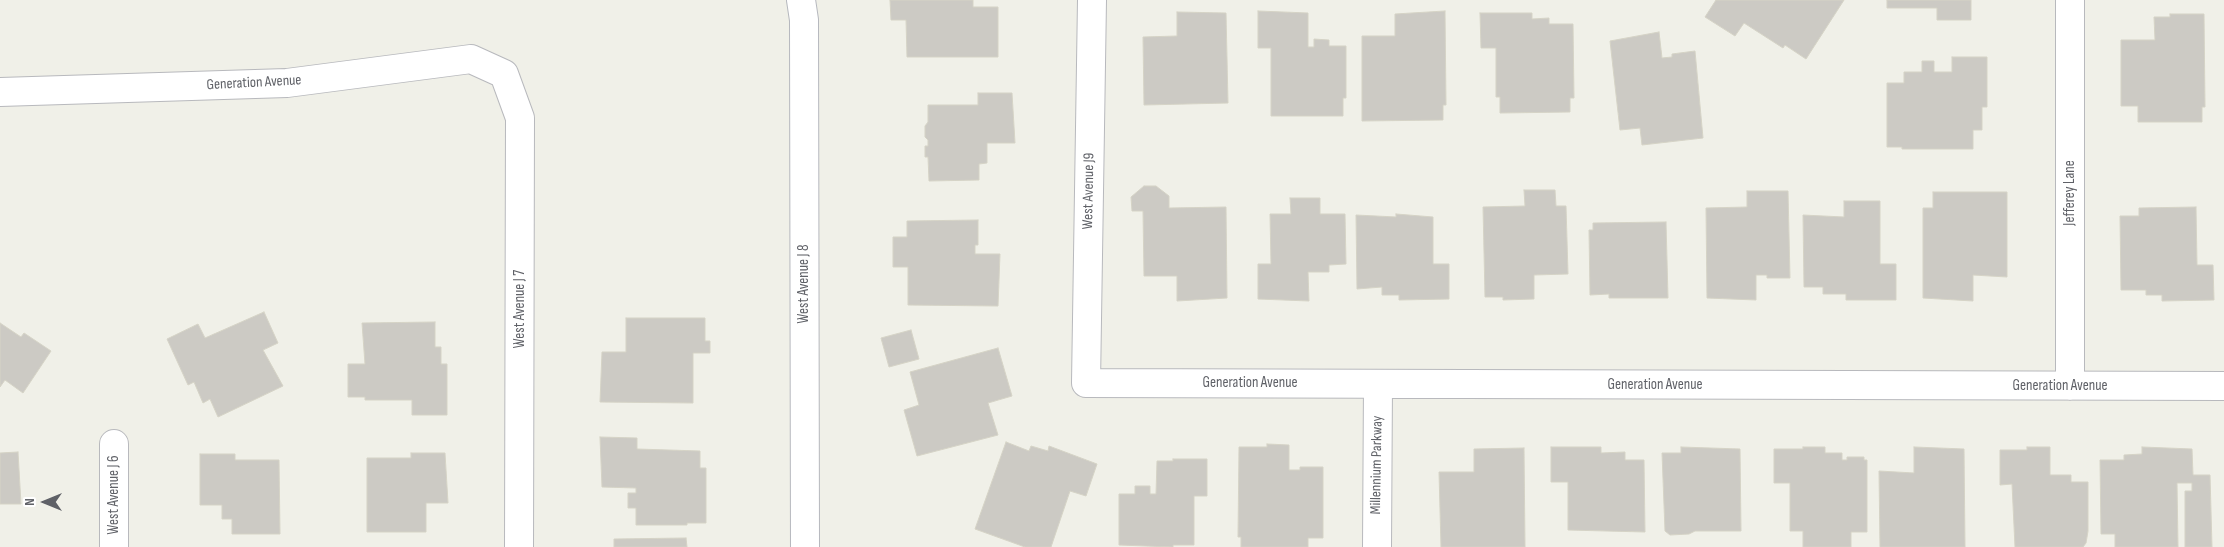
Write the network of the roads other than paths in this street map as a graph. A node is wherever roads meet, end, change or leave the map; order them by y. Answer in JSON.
{"nodes":[{"id":1,"x":1092,"y":0,"type":"edge"},
{"id":2,"x":2070,"y":0,"type":"edge"},
{"id":3,"x":804,"y":7,"type":"edge"},
{"id":4,"x":504,"y":74,"type":"joint"},
{"id":5,"x":0,"y":92,"type":"edge"},
{"id":6,"x":1086,"y":383,"type":"joint"},
{"id":7,"x":1378,"y":384,"type":"junction"},
{"id":8,"x":2070,"y":386,"type":"junction"},
{"id":9,"x":2224,"y":386,"type":"edge"},
{"id":10,"x":114,"y":444,"type":"dead end"},
{"id":11,"x":114,"y":547,"type":"edge"},
{"id":12,"x":519,"y":547,"type":"edge"},
{"id":13,"x":805,"y":547,"type":"edge"},
{"id":14,"x":1376,"y":547,"type":"edge"}],
"edges":[{"from":1,"to":6,"type":"street","name":"West Avenue J9"},
{"from":2,"to":8,"type":"street","name":"Jefferey Lane"},
{"from":3,"to":13,"type":"street","name":"West Avenue J 8"},
{"from":4,"to":5,"type":"street","name":"Generation Avenue"},
{"from":4,"to":12,"type":"street","name":"West Avenue J 7"},
{"from":6,"to":7,"type":"street","name":"Generation Avenue"},
{"from":7,"to":8,"type":"street","name":"Generation Avenue"},
{"from":7,"to":14,"type":"street","name":"Millennium Parkway"},
{"from":8,"to":9,"type":"street","name":"Generation Avenue"},
{"from":10,"to":11,"type":"street","name":"West Avenue J 6"}]}
